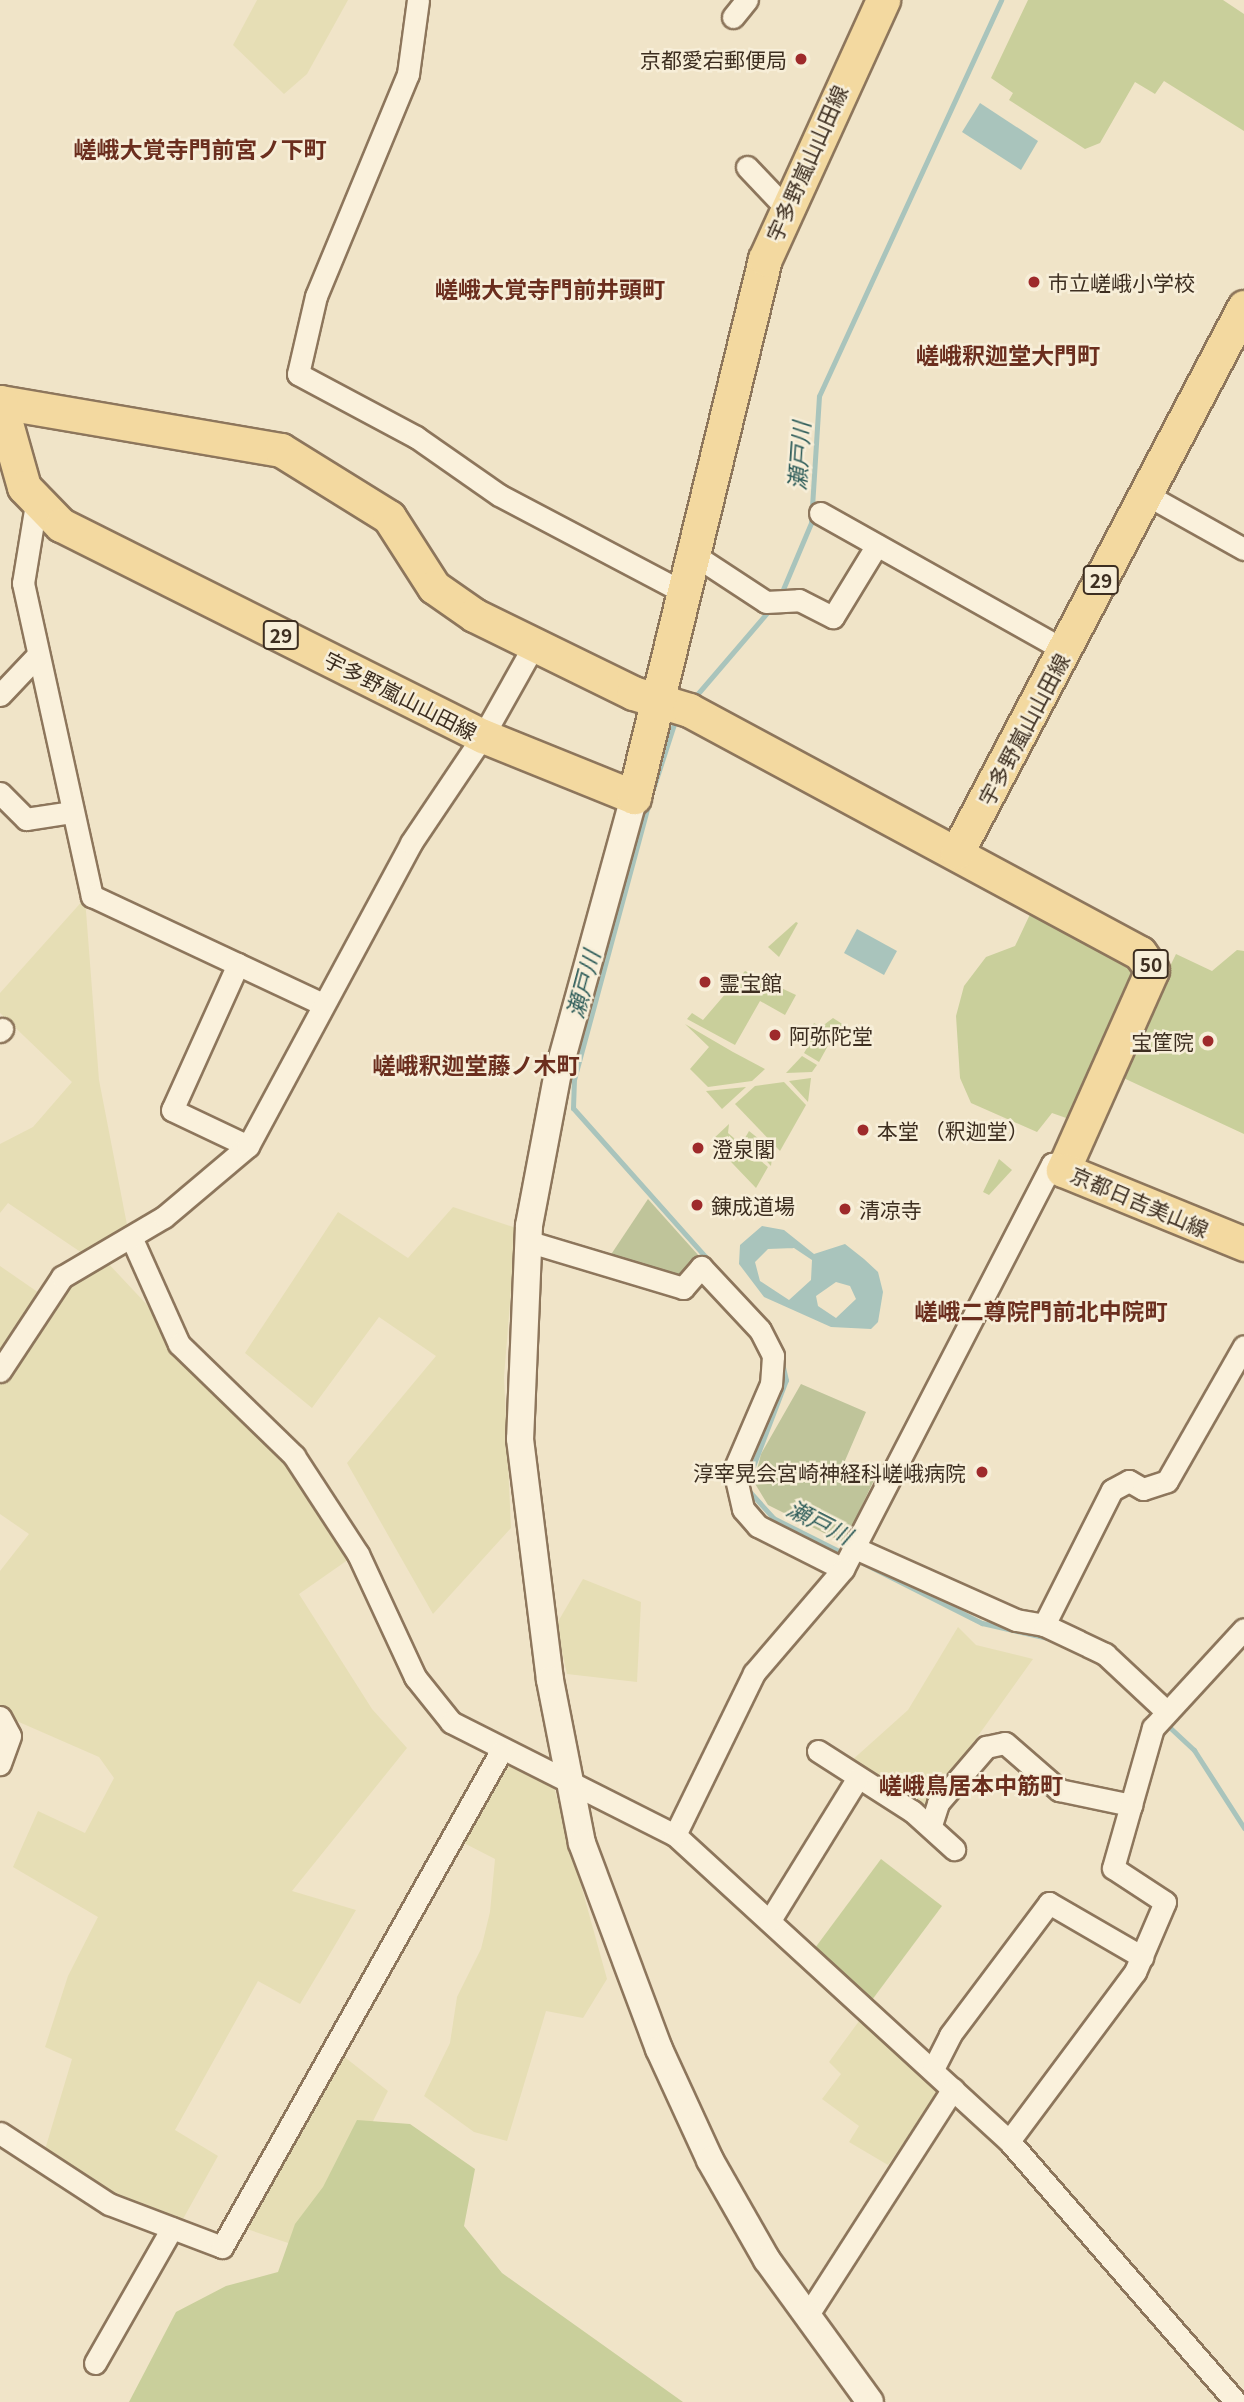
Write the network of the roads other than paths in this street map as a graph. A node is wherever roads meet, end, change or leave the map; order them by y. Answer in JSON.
{"nodes":[{"id":1,"x":418,"y":0,"type":"edge"},
{"id":2,"x":747,"y":0,"type":"edge"},
{"id":3,"x":883,"y":0,"type":"edge"},
{"id":4,"x":733,"y":17,"type":"dead end"},
{"id":5,"x":747,"y":167,"type":"dead end"},
{"id":6,"x":784,"y":206,"type":"junction"},
{"id":7,"x":1244,"y":307,"type":"edge"},
{"id":8,"x":0,"y":402,"type":"edge"},
{"id":9,"x":1149,"y":496,"type":"junction"},
{"id":10,"x":36,"y":503,"type":"junction"},
{"id":11,"x":820,"y":513,"type":"dead end"},
{"id":12,"x":877,"y":545,"type":"junction"},
{"id":13,"x":1244,"y":549,"type":"edge"},
{"id":14,"x":693,"y":554,"type":"junction"},
{"id":15,"x":683,"y":592,"type":"junction"},
{"id":16,"x":533,"y":646,"type":"junction"},
{"id":17,"x":1064,"y":650,"type":"junction"},
{"id":18,"x":35,"y":658,"type":"junction"},
{"id":19,"x":0,"y":695,"type":"edge"},
{"id":20,"x":674,"y":705,"type":"junction"},
{"id":21,"x":483,"y":736,"type":"junction"},
{"id":22,"x":0,"y":793,"type":"edge"},
{"id":23,"x":634,"y":797,"type":"junction"},
{"id":24,"x":72,"y":812,"type":"junction"},
{"id":25,"x":957,"y":852,"type":"junction"},
{"id":26,"x":238,"y":964,"type":"junction"},
{"id":27,"x":323,"y":1004,"type":"junction"},
{"id":28,"x":248,"y":1146,"type":"junction"},
{"id":29,"x":1063,"y":1170,"type":"junction"},
{"id":30,"x":132,"y":1238,"type":"junction"},
{"id":31,"x":530,"y":1242,"type":"junction"},
{"id":32,"x":1244,"y":1244,"type":"edge"},
{"id":33,"x":1244,"y":1346,"type":"edge"},
{"id":34,"x":0,"y":1371,"type":"edge"},
{"id":35,"x":849,"y":1558,"type":"junction"},
{"id":36,"x":1044,"y":1625,"type":"junction"},
{"id":37,"x":1244,"y":1629,"type":"edge"},
{"id":38,"x":0,"y":1717,"type":"edge"},
{"id":39,"x":1161,"y":1718,"type":"junction"},
{"id":40,"x":501,"y":1751,"type":"junction"},
{"id":41,"x":818,"y":1751,"type":"dead end"},
{"id":42,"x":0,"y":1764,"type":"edge"},
{"id":43,"x":857,"y":1779,"type":"junction"},
{"id":44,"x":568,"y":1781,"type":"junction"},
{"id":45,"x":1131,"y":1805,"type":"junction"},
{"id":46,"x":932,"y":1825,"type":"junction"},
{"id":47,"x":675,"y":1835,"type":"junction"},
{"id":48,"x":954,"y":1849,"type":"dead end"},
{"id":49,"x":770,"y":1920,"type":"junction"},
{"id":50,"x":1142,"y":1957,"type":"junction"},
{"id":51,"x":933,"y":2069,"type":"junction"},
{"id":52,"x":953,"y":2089,"type":"junction"},
{"id":53,"x":0,"y":2133,"type":"edge"},
{"id":54,"x":1009,"y":2141,"type":"junction"},
{"id":55,"x":172,"y":2228,"type":"junction"},
{"id":56,"x":807,"y":2316,"type":"junction"},
{"id":57,"x":95,"y":2363,"type":"dead end"},
{"id":58,"x":870,"y":2402,"type":"edge"},
{"id":59,"x":1236,"y":2402,"type":"edge"}],
"edges":[{"from":1,"to":15,"type":"street"},
{"from":2,"to":4,"type":"street"},
{"from":3,"to":6,"type":"main road","name":"宇多野嵐山山田線"},
{"from":5,"to":6,"type":"street"},
{"from":6,"to":14,"type":"main road","name":"宇多野嵐山山田線"},
{"from":7,"to":9,"type":"main road","name":"宇多野嵐山山田線","number":"29"},
{"from":8,"to":10,"type":"main road","name":"宇多野嵐山山田線","number":"29"},
{"from":8,"to":16,"type":"main road","name":"宇多野嵐山山田線","number":"29"},
{"from":9,"to":13,"type":"street"},
{"from":9,"to":17,"type":"main road","name":"宇多野嵐山山田線","number":"29"},
{"from":10,"to":18,"type":"street"},
{"from":10,"to":21,"type":"main road","name":"宇多野嵐山山田線","number":"29"},
{"from":11,"to":12,"type":"street"},
{"from":12,"to":14,"type":"street"},
{"from":12,"to":17,"type":"street"},
{"from":14,"to":15,"type":"main road","name":"宇多野嵐山山田線"},
{"from":15,"to":20,"type":"main road","name":"宇多野嵐山山田線"},
{"from":16,"to":20,"type":"main road","name":"宇多野嵐山山田線","number":"29"},
{"from":16,"to":21,"type":"street"},
{"from":17,"to":25,"type":"main road","name":"宇多野嵐山山田線","number":"29"},
{"from":18,"to":19,"type":"street"},
{"from":18,"to":24,"type":"street"},
{"from":20,"to":23,"type":"main road","name":"宇多野嵐山山田線"},
{"from":20,"to":25,"type":"main road","name":"宇多野嵐山山田線","number":"29"},
{"from":21,"to":23,"type":"main road","name":"宇多野嵐山山田線","number":"29"},
{"from":21,"to":27,"type":"street"},
{"from":22,"to":24,"type":"street"},
{"from":23,"to":31,"type":"street"},
{"from":24,"to":26,"type":"street"},
{"from":25,"to":29,"type":"main road","name":"京都日吉美山線","number":"50"},
{"from":26,"to":27,"type":"street"},
{"from":26,"to":28,"type":"street"},
{"from":27,"to":28,"type":"street"},
{"from":28,"to":30,"type":"street"},
{"from":29,"to":32,"type":"main road","name":"京都日吉美山線"},
{"from":29,"to":35,"type":"street"},
{"from":30,"to":34,"type":"street"},
{"from":30,"to":40,"type":"street"},
{"from":31,"to":35,"type":"street"},
{"from":31,"to":44,"type":"street"},
{"from":33,"to":36,"type":"street"},
{"from":35,"to":36,"type":"street"},
{"from":35,"to":47,"type":"street"},
{"from":36,"to":39,"type":"street"},
{"from":37,"to":39,"type":"street"},
{"from":38,"to":42,"type":"street"},
{"from":39,"to":45,"type":"street"},
{"from":40,"to":44,"type":"street"},
{"from":40,"to":55,"type":"street"},
{"from":41,"to":43,"type":"street"},
{"from":43,"to":46,"type":"street"},
{"from":43,"to":49,"type":"street"},
{"from":44,"to":47,"type":"street"},
{"from":44,"to":56,"type":"street"},
{"from":45,"to":46,"type":"street"},
{"from":45,"to":50,"type":"street"},
{"from":46,"to":48,"type":"street"},
{"from":47,"to":49,"type":"street"},
{"from":49,"to":51,"type":"street"},
{"from":50,"to":51,"type":"street"},
{"from":50,"to":54,"type":"street"},
{"from":51,"to":52,"type":"street"},
{"from":52,"to":54,"type":"street"},
{"from":52,"to":56,"type":"street"},
{"from":53,"to":55,"type":"street"},
{"from":54,"to":59,"type":"street"},
{"from":55,"to":57,"type":"street"},
{"from":56,"to":58,"type":"street"}]}
